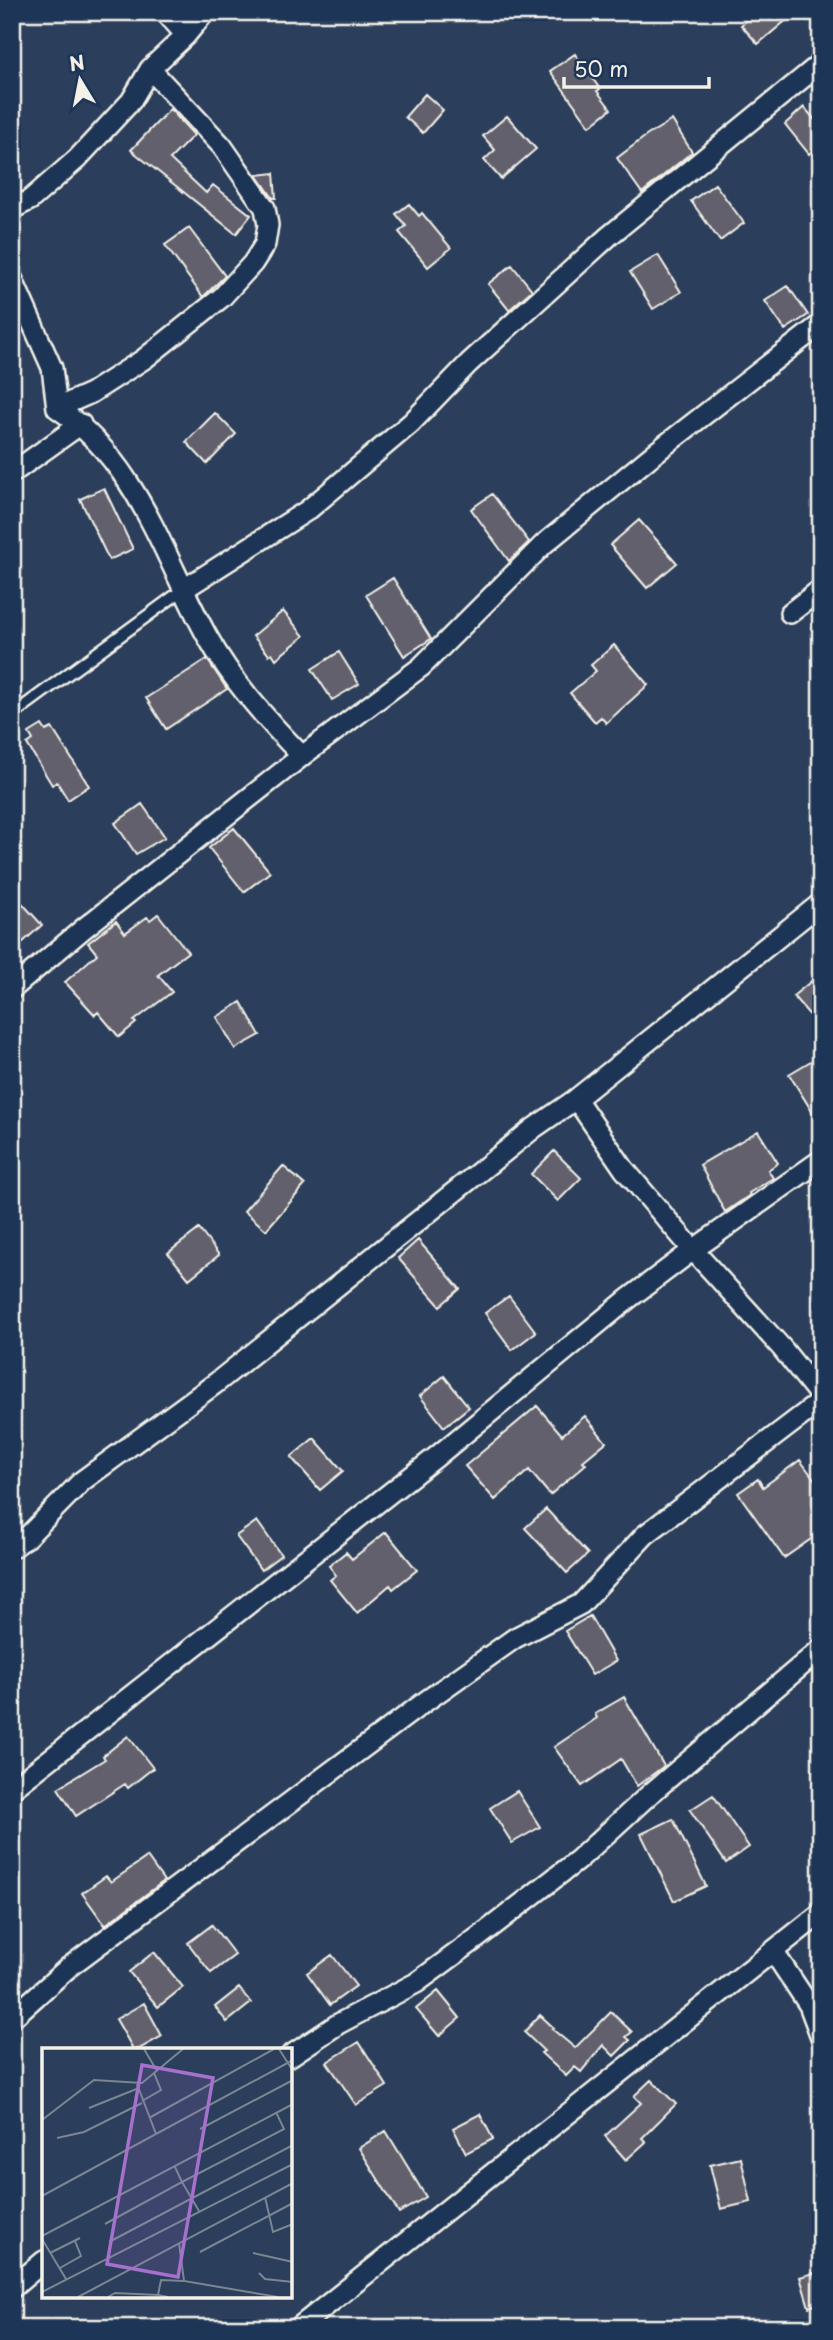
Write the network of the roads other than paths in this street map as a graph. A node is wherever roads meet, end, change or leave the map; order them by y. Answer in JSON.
{"nodes":[{"id":1,"x":165,"y":12,"type":"edge"},
{"id":2,"x":205,"y":12,"type":"edge"},
{"id":3,"x":186,"y":36,"type":"junction"},
{"id":4,"x":821,"y":63,"type":"edge"},
{"id":5,"x":150,"y":69,"type":"junction"},
{"id":6,"x":12,"y":209,"type":"edge"},
{"id":7,"x":12,"y":278,"type":"edge"},
{"id":8,"x":821,"y":324,"type":"edge"},
{"id":9,"x":57,"y":408,"type":"junction"},
{"id":10,"x":81,"y":424,"type":"junction"},
{"id":11,"x":12,"y":473,"type":"edge"},
{"id":12,"x":184,"y":589,"type":"junction"},
{"id":13,"x":821,"y":589,"type":"edge"},
{"id":14,"x":790,"y":613,"type":"dead end"},
{"id":15,"x":12,"y":715,"type":"edge"},
{"id":16,"x":302,"y":756,"type":"junction"},
{"id":17,"x":821,"y":904,"type":"edge"},
{"id":18,"x":12,"y":989,"type":"edge"},
{"id":19,"x":576,"y":1099,"type":"junction"},
{"id":20,"x":821,"y":1160,"type":"edge"},
{"id":21,"x":693,"y":1250,"type":"junction"},
{"id":22,"x":821,"y":1399,"type":"edge"},
{"id":23,"x":12,"y":1548,"type":"edge"},
{"id":24,"x":821,"y":1649,"type":"edge"},
{"id":25,"x":12,"y":1789,"type":"edge"},
{"id":26,"x":821,"y":1913,"type":"edge"},
{"id":27,"x":773,"y":1951,"type":"junction"},
{"id":28,"x":12,"y":2018,"type":"edge"},
{"id":29,"x":821,"y":2037,"type":"edge"},
{"id":30,"x":292,"y":2055,"type":"edge"},
{"id":31,"x":42,"y":2263,"type":"edge"},
{"id":32,"x":12,"y":2288,"type":"edge"},
{"id":33,"x":298,"y":2328,"type":"edge"}],
"edges":[{"from":1,"to":3,"type":"street"},
{"from":2,"to":3,"type":"street"},
{"from":3,"to":5,"type":"street"},
{"from":4,"to":12,"type":"street"},
{"from":5,"to":6,"type":"street"},
{"from":5,"to":9,"type":"street"},
{"from":7,"to":9,"type":"street"},
{"from":8,"to":16,"type":"street"},
{"from":9,"to":10,"type":"street"},
{"from":10,"to":11,"type":"street"},
{"from":10,"to":12,"type":"street"},
{"from":12,"to":15,"type":"lane"},
{"from":12,"to":16,"type":"street"},
{"from":13,"to":14,"type":"street"},
{"from":16,"to":18,"type":"street"},
{"from":17,"to":19,"type":"street"},
{"from":19,"to":21,"type":"street"},
{"from":19,"to":23,"type":"street"},
{"from":20,"to":21,"type":"street"},
{"from":21,"to":22,"type":"street"},
{"from":21,"to":25,"type":"street"},
{"from":22,"to":28,"type":"street"},
{"from":24,"to":30,"type":"street"},
{"from":26,"to":27,"type":"street"},
{"from":27,"to":29,"type":"street"},
{"from":27,"to":33,"type":"street"},
{"from":31,"to":32,"type":"street"}]}
